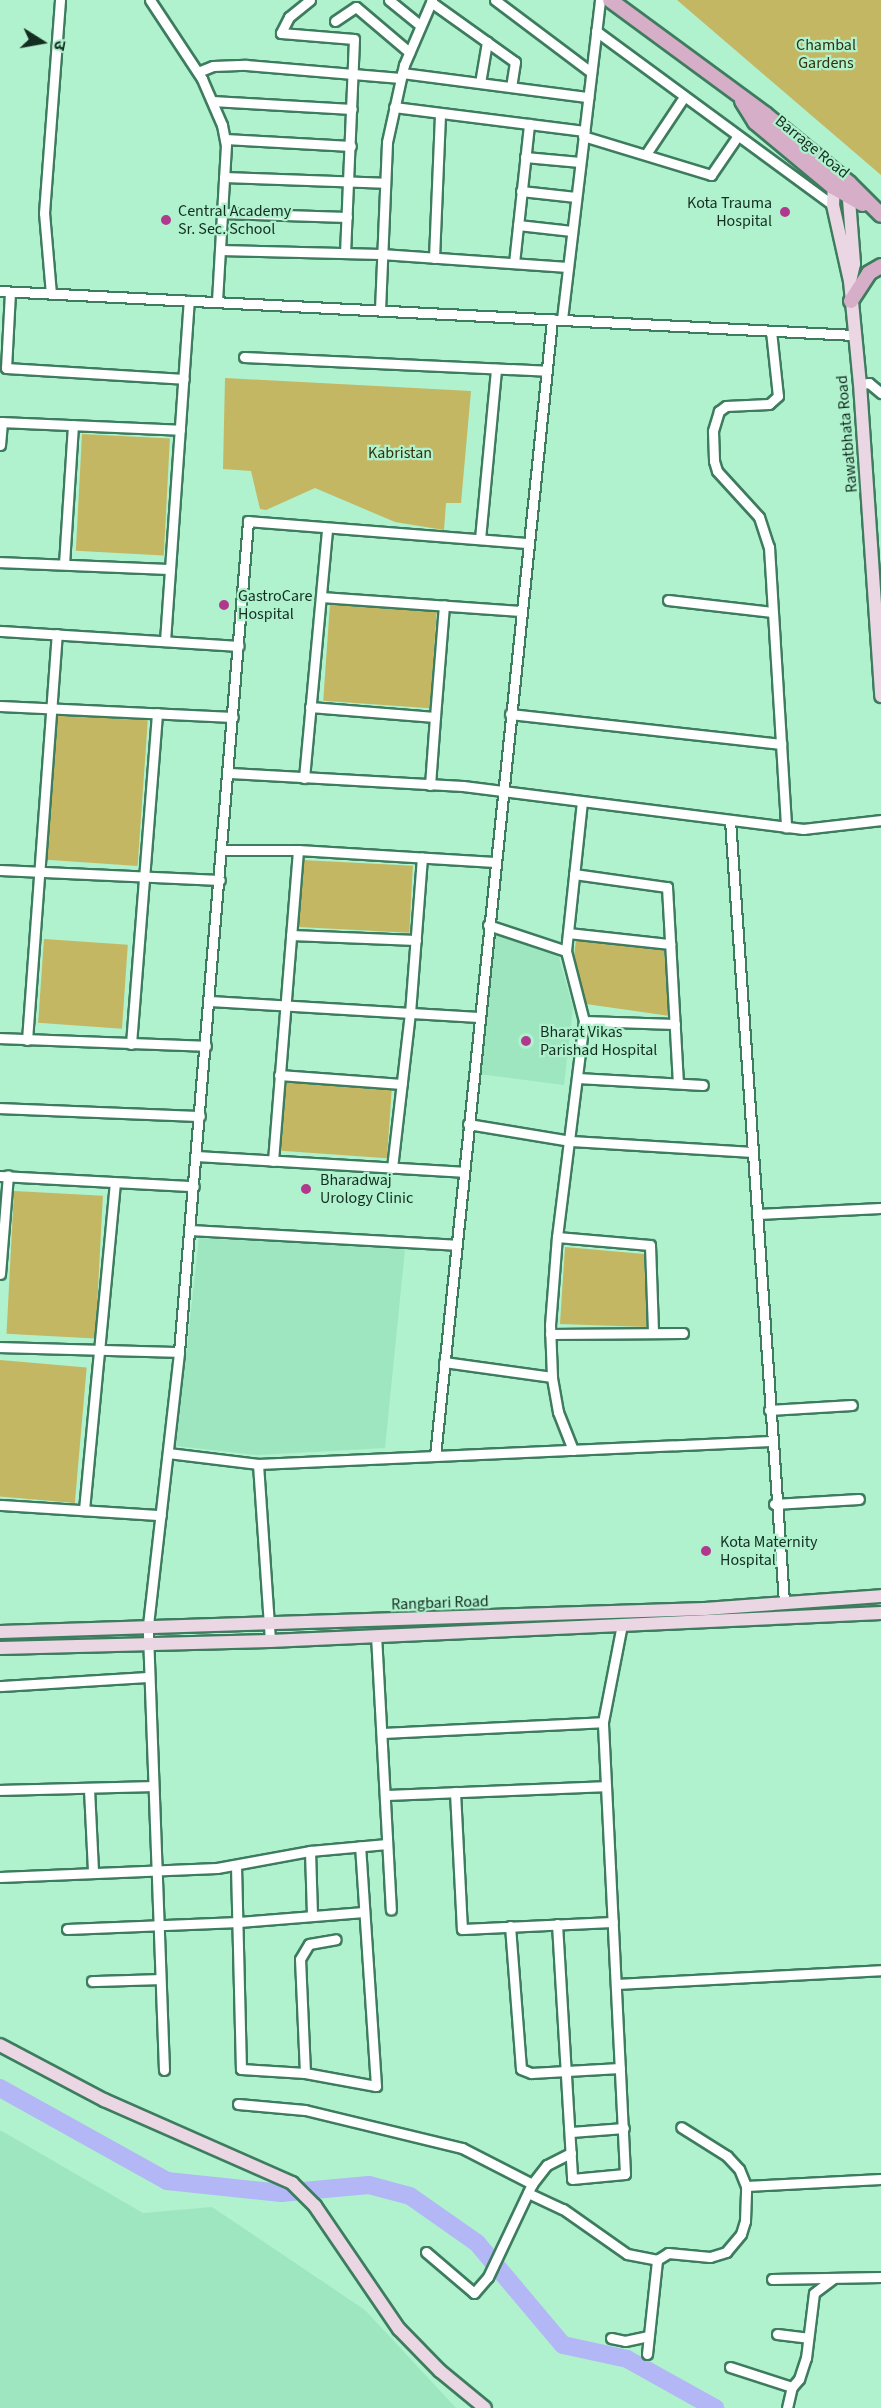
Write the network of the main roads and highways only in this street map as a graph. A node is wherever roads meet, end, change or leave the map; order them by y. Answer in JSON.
{"nodes":[{"id":1,"x":610,"y":0,"type":"edge"},
{"id":2,"x":740,"y":99,"type":"junction"},
{"id":3,"x":848,"y":190,"type":"junction"},
{"id":4,"x":877,"y":212,"type":"edge"},
{"id":5,"x":881,"y":266,"type":"edge"},
{"id":6,"x":851,"y":302,"type":"road end"}],
"edges":[{"from":1,"to":2,"type":"main road"},
{"from":2,"to":3,"type":"main road","name":"Barrage Road"},
{"from":2,"to":3,"type":"main road","name":"Barrage Road"},
{"from":3,"to":4,"type":"main road","name":"Barrage Road"},
{"from":5,"to":6,"type":"main road"}]}
